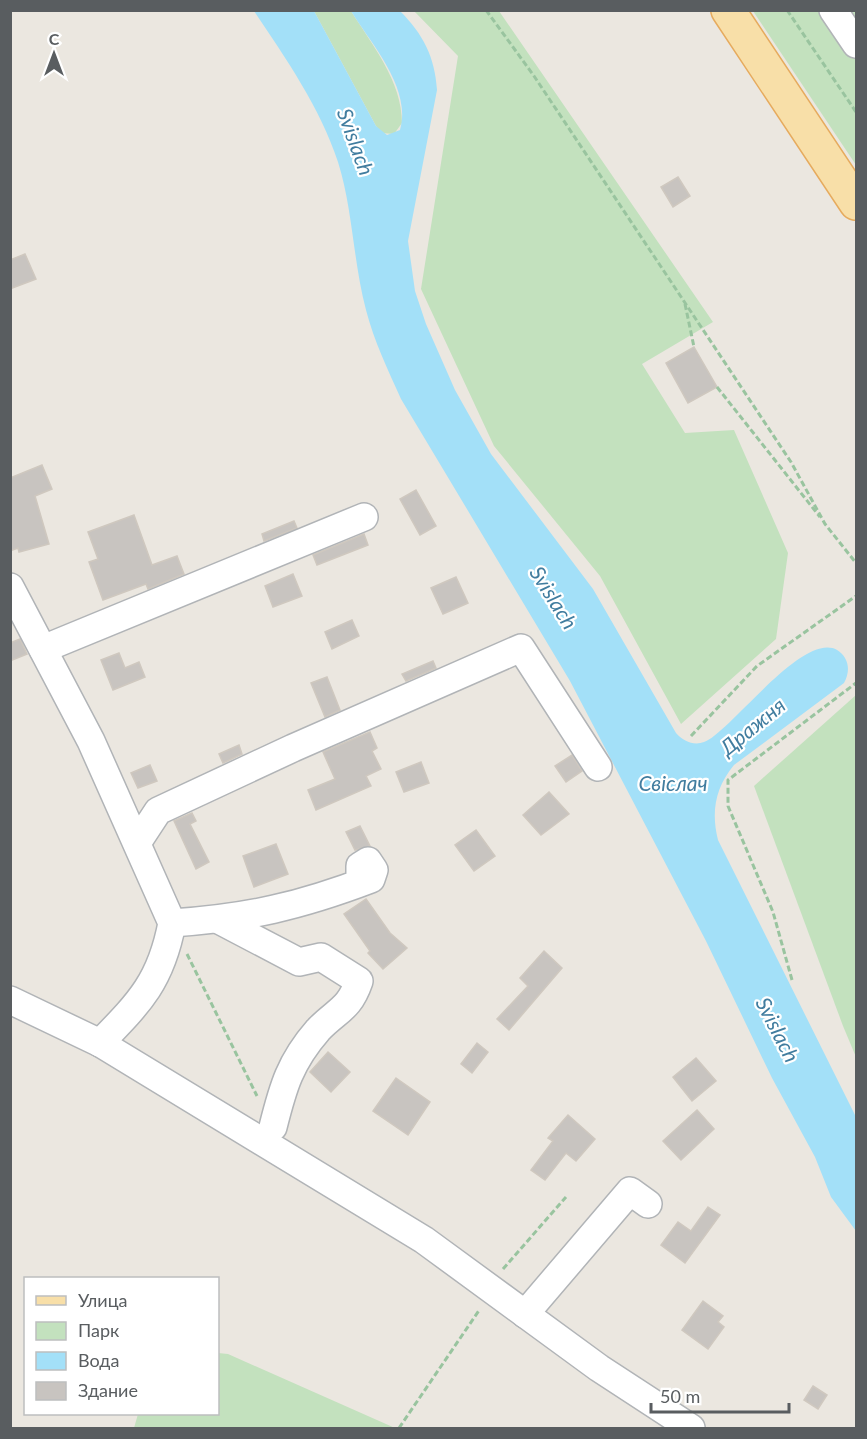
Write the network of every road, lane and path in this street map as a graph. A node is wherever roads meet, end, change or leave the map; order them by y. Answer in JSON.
{"nodes":[{"id":1,"x":486,"y":10,"type":"edge"},
{"id":2,"x":728,"y":10,"type":"edge"},
{"id":3,"x":787,"y":10,"type":"edge"},
{"id":4,"x":833,"y":10,"type":"edge"},
{"id":5,"x":856,"y":44,"type":"edge"},
{"id":6,"x":856,"y":112,"type":"edge"},
{"id":7,"x":856,"y":203,"type":"edge"},
{"id":8,"x":684,"y":302,"type":"junction"},
{"id":9,"x":694,"y":347,"type":"dead end"},
{"id":10,"x":717,"y":387,"type":"dead end"},
{"id":11,"x":364,"y":517,"type":"dead end"},
{"id":12,"x":825,"y":524,"type":"junction"},
{"id":13,"x":856,"y":563,"type":"edge"},
{"id":14,"x":10,"y":587,"type":"edge"},
{"id":15,"x":856,"y":596,"type":"edge"},
{"id":16,"x":43,"y":649,"type":"junction"},
{"id":17,"x":856,"y":683,"type":"edge"},
{"id":18,"x":691,"y":736,"type":"dead end"},
{"id":19,"x":598,"y":767,"type":"dead end"},
{"id":20,"x":137,"y":843,"type":"junction"},
{"id":21,"x":360,"y":883,"type":"dead end"},
{"id":22,"x":219,"y":920,"type":"junction"},
{"id":23,"x":172,"y":923,"type":"junction"},
{"id":24,"x":792,"y":980,"type":"dead end"},
{"id":25,"x":10,"y":1000,"type":"edge"},
{"id":26,"x":100,"y":1043,"type":"junction"},
{"id":27,"x":273,"y":1127,"type":"joint"},
{"id":28,"x":566,"y":1197,"type":"dead end"},
{"id":29,"x":648,"y":1204,"type":"dead end"},
{"id":30,"x":490,"y":1288,"type":"junction"},
{"id":31,"x":525,"y":1314,"type":"junction"},
{"id":32,"x":399,"y":1428,"type":"edge"},
{"id":33,"x":691,"y":1428,"type":"edge"}],
"edges":[{"from":1,"to":8,"type":"path"},
{"from":2,"to":7,"type":"main road"},
{"from":3,"to":6,"type":"path"},
{"from":4,"to":5,"type":"street"},
{"from":8,"to":9,"type":"path"},
{"from":8,"to":12,"type":"path"},
{"from":10,"to":12,"type":"path"},
{"from":11,"to":16,"type":"street"},
{"from":12,"to":13,"type":"path"},
{"from":14,"to":16,"type":"street"},
{"from":15,"to":18,"type":"path"},
{"from":16,"to":20,"type":"street"},
{"from":17,"to":24,"type":"path"},
{"from":19,"to":20,"type":"street"},
{"from":20,"to":23,"type":"street"},
{"from":21,"to":22,"type":"street"},
{"from":22,"to":23,"type":"street"},
{"from":22,"to":27,"type":"street"},
{"from":23,"to":26,"type":"street"},
{"from":23,"to":27,"type":"path"},
{"from":25,"to":26,"type":"street"},
{"from":26,"to":30,"type":"street"},
{"from":28,"to":30,"type":"path"},
{"from":29,"to":31,"type":"street"},
{"from":30,"to":31,"type":"street"},
{"from":30,"to":32,"type":"path"},
{"from":31,"to":33,"type":"street"}]}
